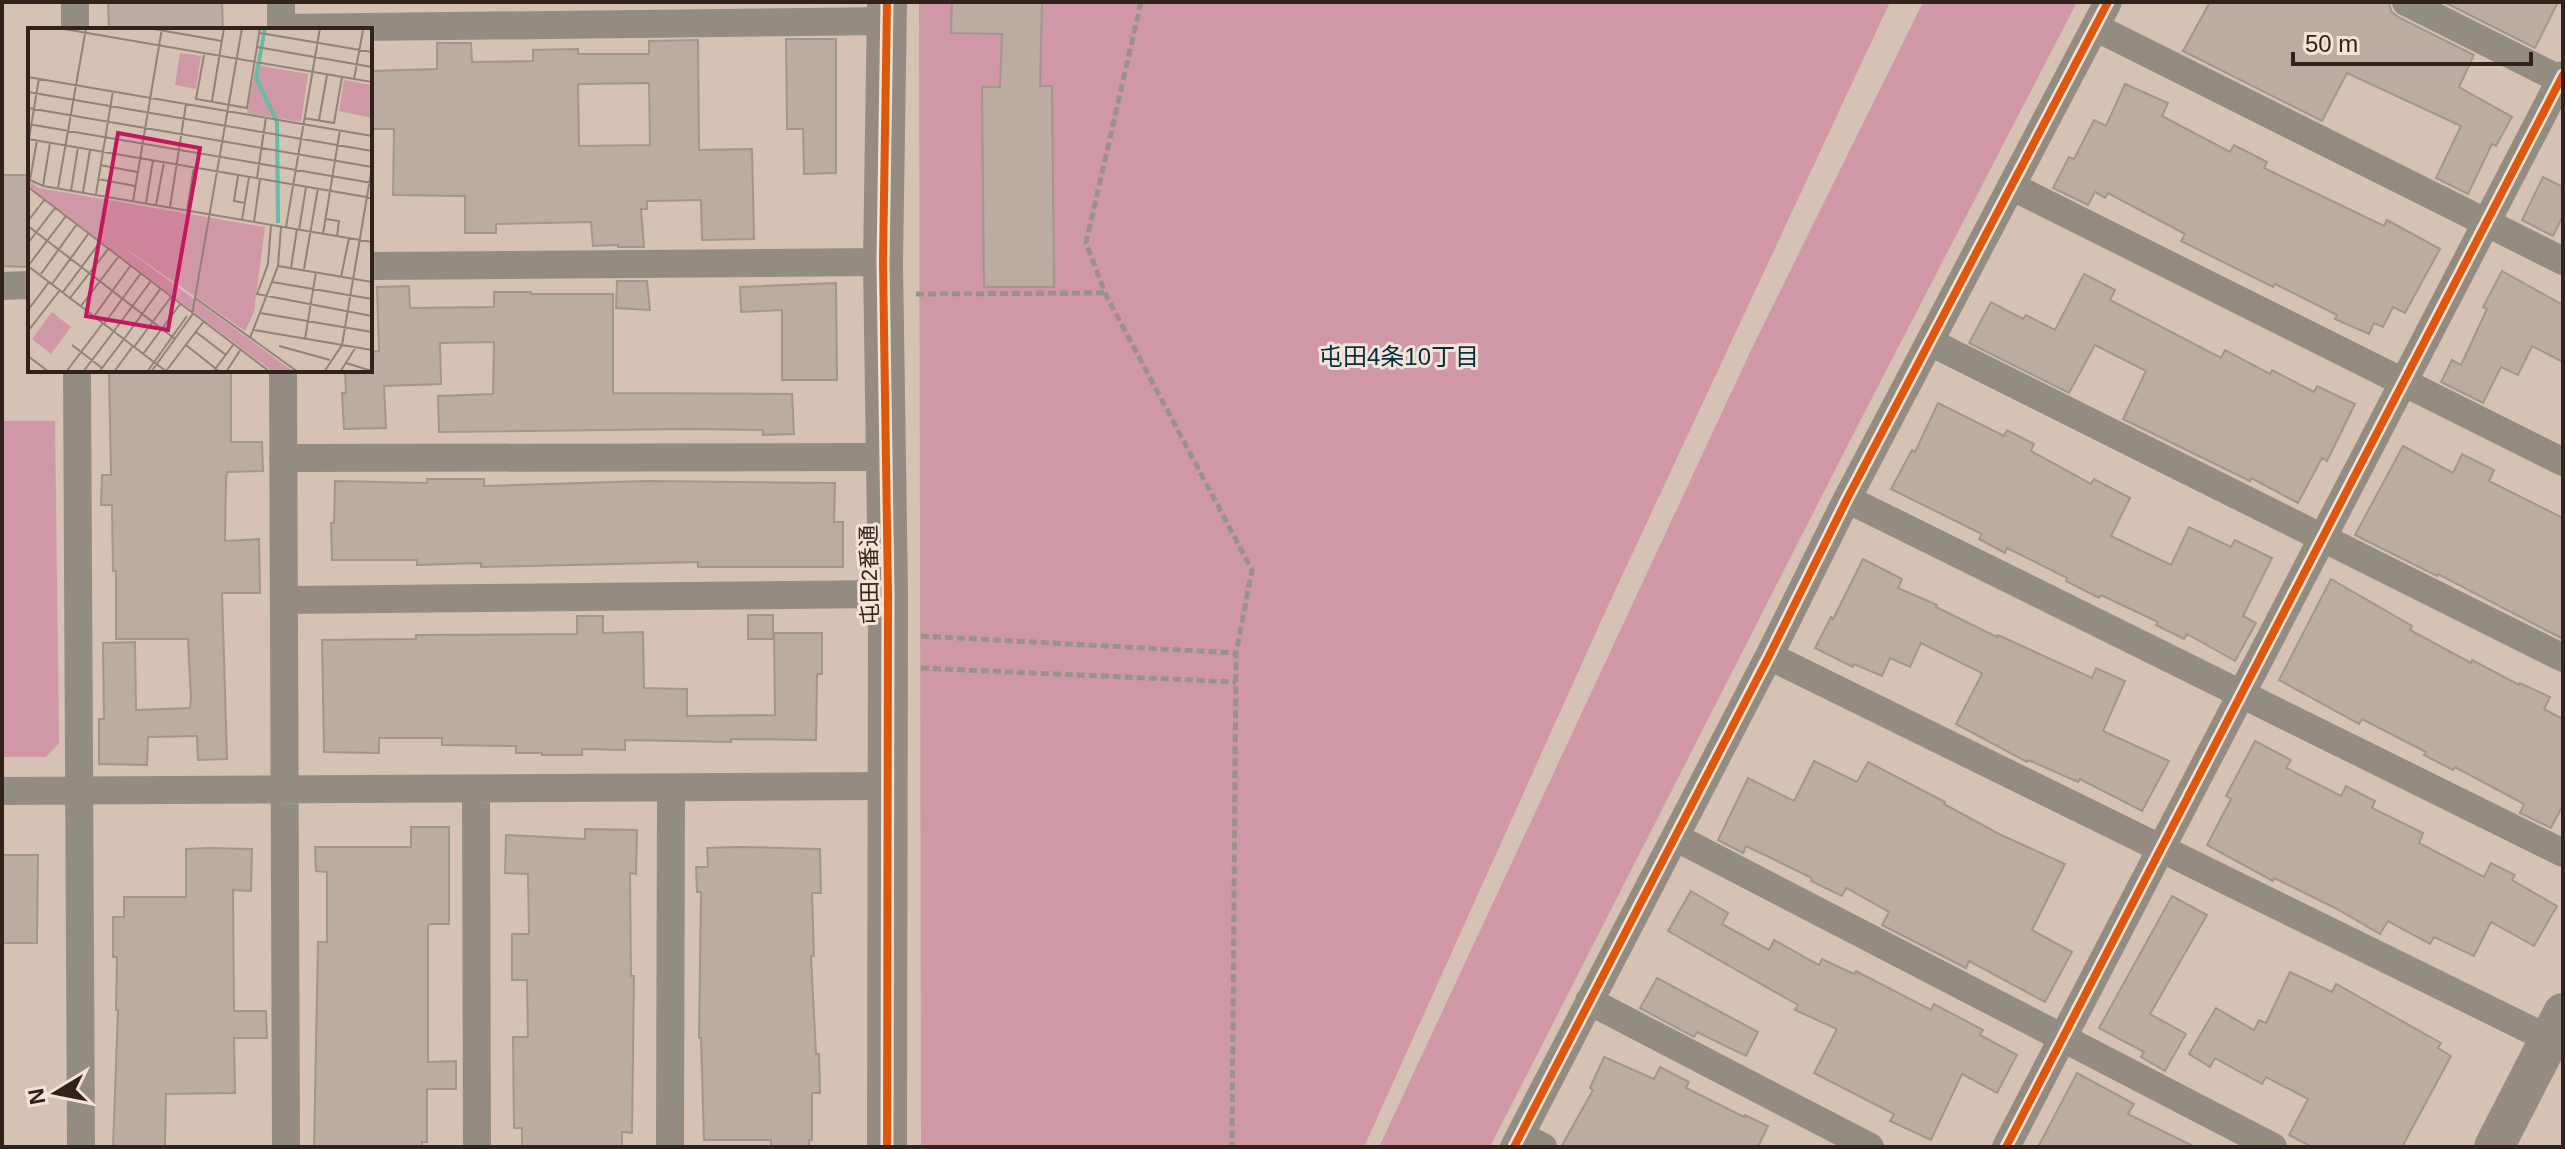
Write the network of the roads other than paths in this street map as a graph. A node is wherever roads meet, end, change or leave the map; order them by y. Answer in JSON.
{"nodes":[{"id":1,"x":75,"y":2,"type":"edge"},
{"id":2,"x":2108,"y":2,"type":"edge"},
{"id":3,"x":2406,"y":2,"type":"edge"},
{"id":4,"x":887,"y":12,"type":"edge"},
{"id":5,"x":281,"y":20,"type":"edge"},
{"id":6,"x":2095,"y":27,"type":"junction"},
{"id":7,"x":75,"y":28,"type":"edge"},
{"id":8,"x":2562,"y":79,"type":"edge"},
{"id":9,"x":2011,"y":186,"type":"junction"},
{"id":10,"x":2485,"y":222,"type":"junction"},
{"id":11,"x":2563,"y":261,"type":"edge"},
{"id":12,"x":372,"y":266,"type":"edge"},
{"id":13,"x":883,"y":278,"type":"junction"},
{"id":14,"x":28,"y":285,"type":"edge"},
{"id":15,"x":2,"y":286,"type":"edge"},
{"id":16,"x":1930,"y":342,"type":"junction"},
{"id":17,"x":77,"y":372,"type":"edge"},
{"id":18,"x":283,"y":372,"type":"edge"},
{"id":19,"x":2404,"y":384,"type":"junction"},
{"id":20,"x":884,"y":457,"type":"junction"},
{"id":21,"x":283,"y":458,"type":"junction"},
{"id":22,"x":2563,"y":462,"type":"edge"},
{"id":23,"x":1847,"y":499,"type":"junction"},
{"id":24,"x":2321,"y":538,"type":"junction"},
{"id":25,"x":888,"y":594,"type":"junction"},
{"id":26,"x":284,"y":600,"type":"junction"},
{"id":27,"x":1769,"y":656,"type":"junction"},
{"id":28,"x":2563,"y":658,"type":"edge"},
{"id":29,"x":2241,"y":693,"type":"junction"},
{"id":30,"x":888,"y":786,"type":"junction"},
{"id":31,"x":476,"y":789,"type":"junction"},
{"id":32,"x":671,"y":789,"type":"junction"},
{"id":33,"x":2,"y":791,"type":"edge"},
{"id":34,"x":79,"y":791,"type":"junction"},
{"id":35,"x":285,"y":791,"type":"junction"},
{"id":36,"x":1675,"y":837,"type":"junction"},
{"id":37,"x":2161,"y":848,"type":"junction"},
{"id":38,"x":2563,"y":853,"type":"edge"},
{"id":39,"x":1589,"y":1001,"type":"junction"},
{"id":40,"x":2556,"y":1026,"type":"edge"},
{"id":41,"x":2062,"y":1039,"type":"junction"},
{"id":42,"x":1526,"y":1143,"type":"edge"},
{"id":43,"x":81,"y":1147,"type":"edge"},
{"id":44,"x":286,"y":1147,"type":"edge"},
{"id":45,"x":477,"y":1147,"type":"edge"},
{"id":46,"x":670,"y":1147,"type":"edge"},
{"id":47,"x":887,"y":1147,"type":"edge"},
{"id":48,"x":1870,"y":1147,"type":"edge"},
{"id":49,"x":2006,"y":1147,"type":"edge"},
{"id":50,"x":2273,"y":1147,"type":"edge"},
{"id":51,"x":2494,"y":1147,"type":"edge"}],
"edges":[{"from":1,"to":7,"type":"street"},
{"from":2,"to":6,"type":"street"},
{"from":3,"to":8,"type":"street"},
{"from":4,"to":5,"type":"street"},
{"from":4,"to":13,"type":"street","name":"屯田2番通"},
{"from":6,"to":9,"type":"street"},
{"from":6,"to":10,"type":"street"},
{"from":8,"to":10,"type":"street"},
{"from":9,"to":16,"type":"street"},
{"from":9,"to":19,"type":"street"},
{"from":10,"to":11,"type":"street"},
{"from":10,"to":19,"type":"street"},
{"from":12,"to":13,"type":"street"},
{"from":13,"to":20,"type":"street","name":"屯田2番通"},
{"from":14,"to":15,"type":"street"},
{"from":16,"to":23,"type":"street"},
{"from":16,"to":24,"type":"street"},
{"from":17,"to":34,"type":"street"},
{"from":18,"to":21,"type":"street"},
{"from":19,"to":22,"type":"street"},
{"from":19,"to":24,"type":"street"},
{"from":20,"to":21,"type":"street"},
{"from":20,"to":25,"type":"street","name":"屯田2番通"},
{"from":21,"to":26,"type":"street"},
{"from":23,"to":27,"type":"street"},
{"from":23,"to":29,"type":"street"},
{"from":24,"to":28,"type":"street"},
{"from":24,"to":29,"type":"street"},
{"from":25,"to":26,"type":"street"},
{"from":25,"to":30,"type":"street","name":"屯田2番通"},
{"from":26,"to":35,"type":"street"},
{"from":27,"to":36,"type":"street"},
{"from":27,"to":37,"type":"street"},
{"from":29,"to":37,"type":"street"},
{"from":29,"to":38,"type":"street"},
{"from":30,"to":32,"type":"street"},
{"from":30,"to":47,"type":"street","name":"屯田2番通"},
{"from":31,"to":32,"type":"street"},
{"from":31,"to":35,"type":"street"},
{"from":31,"to":45,"type":"street"},
{"from":32,"to":46,"type":"street"},
{"from":33,"to":34,"type":"street"},
{"from":34,"to":35,"type":"street"},
{"from":34,"to":43,"type":"street"},
{"from":35,"to":44,"type":"street"},
{"from":36,"to":39,"type":"street"},
{"from":36,"to":41,"type":"street"},
{"from":37,"to":40,"type":"street"},
{"from":37,"to":41,"type":"street"},
{"from":39,"to":42,"type":"street"},
{"from":39,"to":48,"type":"street"},
{"from":40,"to":51,"type":"street"},
{"from":41,"to":49,"type":"street"},
{"from":41,"to":50,"type":"street"}]}
